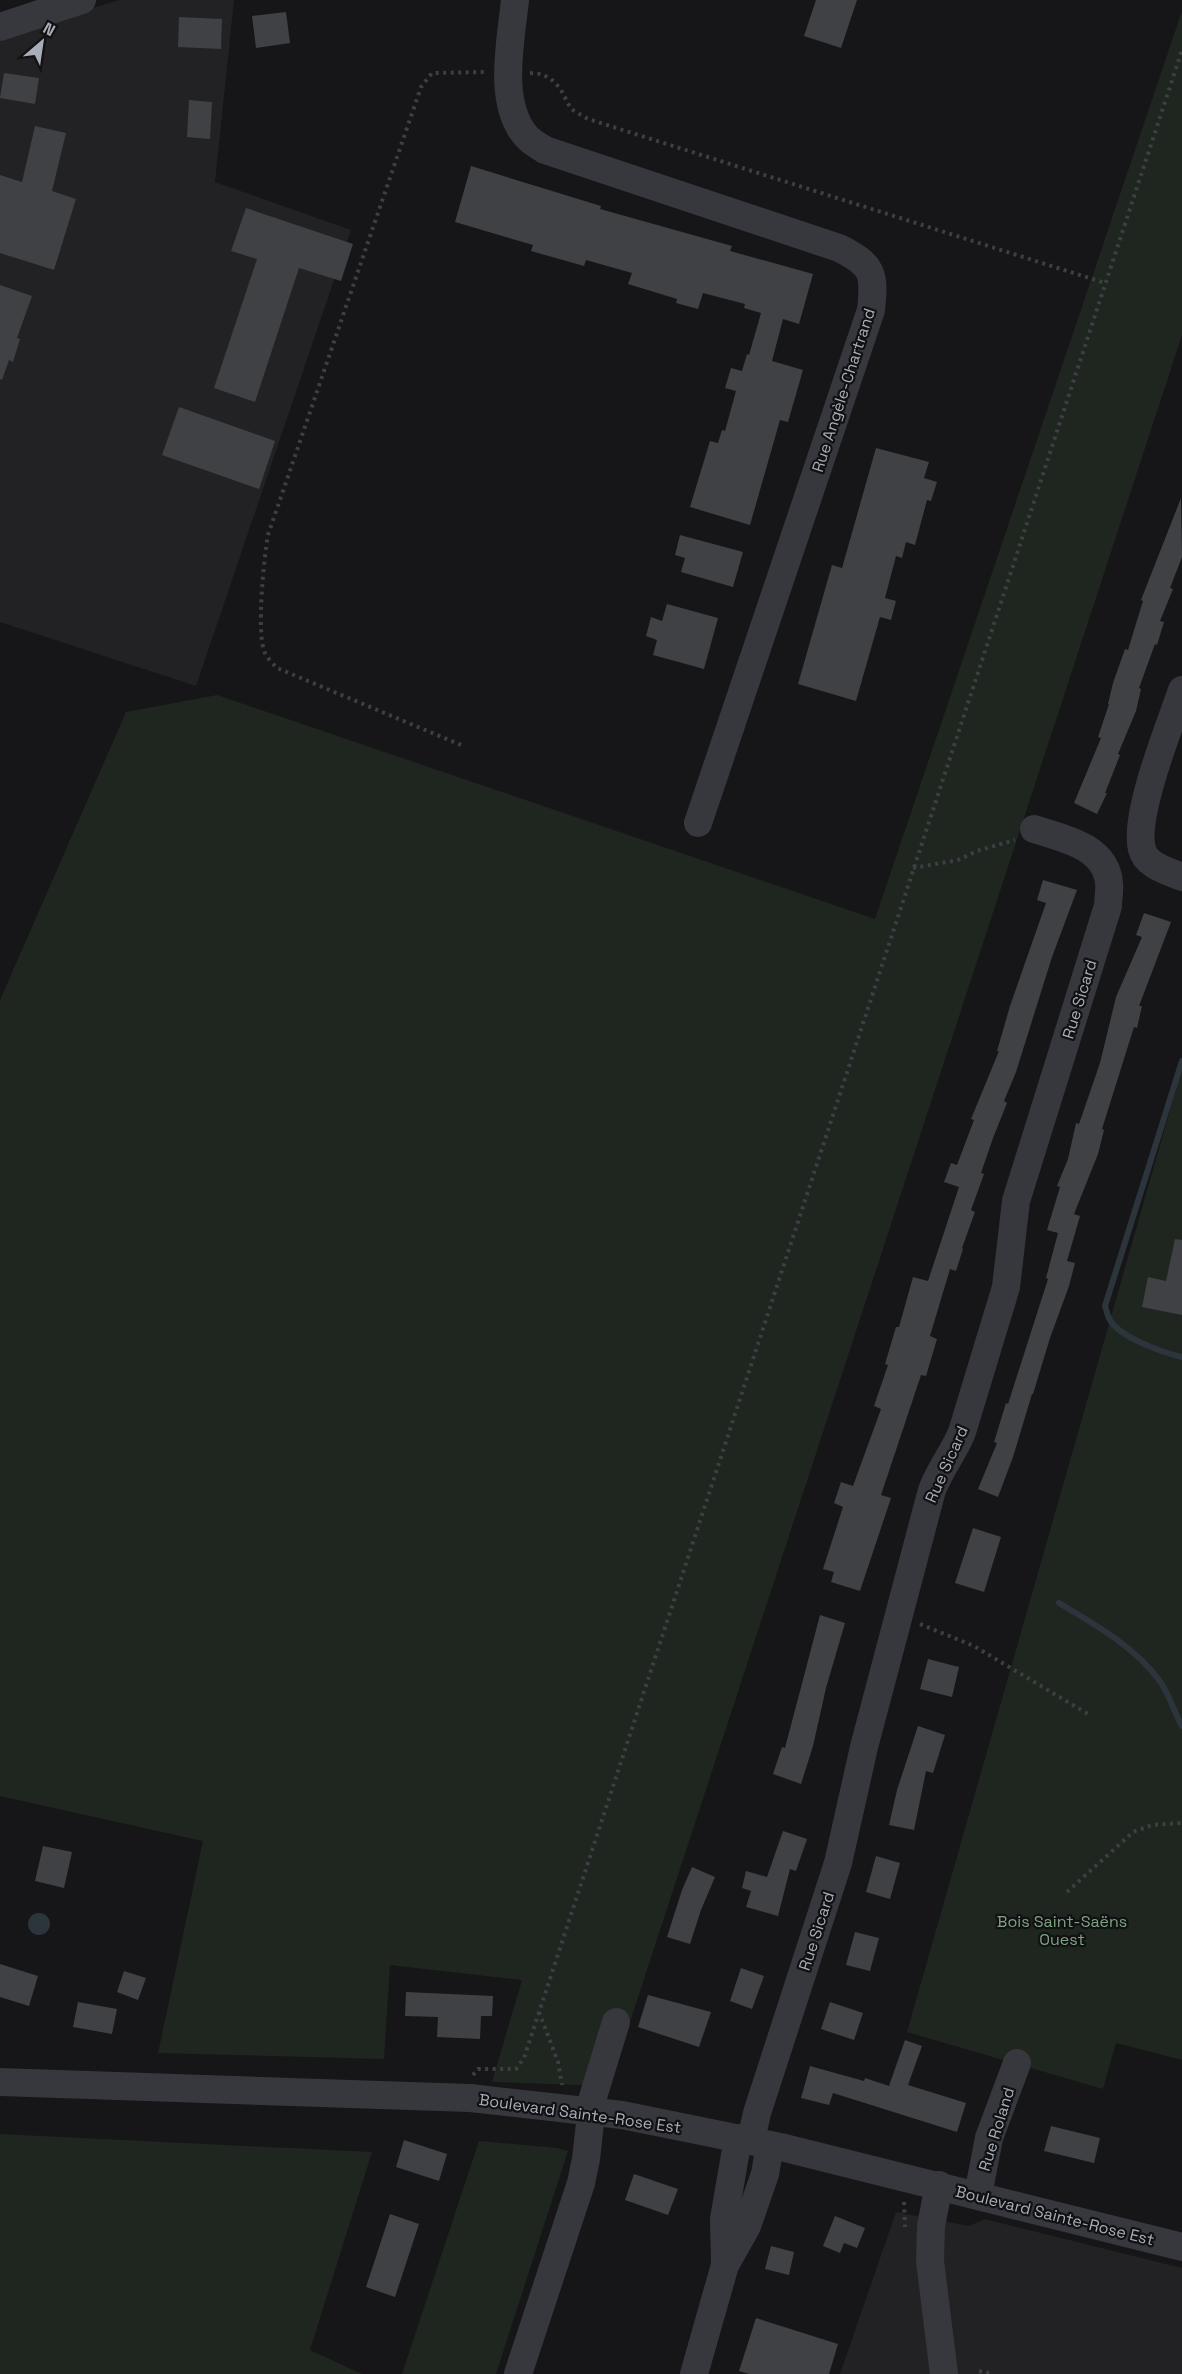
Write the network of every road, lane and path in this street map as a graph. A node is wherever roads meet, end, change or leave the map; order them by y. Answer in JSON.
{"nodes":[{"id":1,"x":82,"y":0,"type":"edge"},
{"id":2,"x":515,"y":0,"type":"edge"},
{"id":3,"x":0,"y":27,"type":"edge"},
{"id":4,"x":1182,"y":50,"type":"edge"},
{"id":5,"x":508,"y":71,"type":"junction"},
{"id":6,"x":1105,"y":283,"type":"junction"},
{"id":7,"x":1182,"y":690,"type":"edge"},
{"id":8,"x":461,"y":745,"type":"dead end"},
{"id":9,"x":698,"y":823,"type":"dead end"},
{"id":10,"x":1034,"y":829,"type":"joint"},
{"id":11,"x":912,"y":869,"type":"junction"},
{"id":12,"x":1182,"y":877,"type":"edge"},
{"id":13,"x":898,"y":1616,"type":"junction"},
{"id":14,"x":1088,"y":1714,"type":"dead end"},
{"id":15,"x":1182,"y":1823,"type":"edge"},
{"id":16,"x":1067,"y":1892,"type":"dead end"},
{"id":17,"x":538,"y":2011,"type":"junction"},
{"id":18,"x":616,"y":2022,"type":"dead end"},
{"id":19,"x":1017,"y":2063,"type":"dead end"},
{"id":20,"x":0,"y":2082,"type":"edge"},
{"id":21,"x":472,"y":2082,"type":"dead end"},
{"id":22,"x":562,"y":2087,"type":"dead end"},
{"id":23,"x":591,"y":2111,"type":"junction"},
{"id":24,"x":753,"y":2141,"type":"junction"},
{"id":25,"x":939,"y":2186,"type":"junction"},
{"id":26,"x":978,"y":2195,"type":"junction"},
{"id":27,"x":1182,"y":2247,"type":"edge"},
{"id":28,"x":979,"y":2371,"type":"dead end"},
{"id":29,"x":518,"y":2374,"type":"edge"},
{"id":30,"x":694,"y":2374,"type":"edge"},
{"id":31,"x":944,"y":2374,"type":"edge"},
{"id":32,"x":993,"y":2374,"type":"edge"}],
"edges":[{"from":1,"to":3,"type":"street"},
{"from":2,"to":5,"type":"street","name":"Rue Angèle-Chartrand"},
{"from":4,"to":6,"type":"path"},
{"from":5,"to":6,"type":"path"},
{"from":5,"to":8,"type":"path"},
{"from":5,"to":9,"type":"street","name":"Rue Angèle-Chartrand"},
{"from":6,"to":11,"type":"path"},
{"from":7,"to":12,"type":"street"},
{"from":10,"to":11,"type":"path"},
{"from":10,"to":13,"type":"street","name":"Rue Sicard"},
{"from":11,"to":17,"type":"path"},
{"from":13,"to":14,"type":"path"},
{"from":13,"to":24,"type":"street","name":"Rue Sicard"},
{"from":15,"to":16,"type":"path"},
{"from":17,"to":21,"type":"path"},
{"from":17,"to":22,"type":"path"},
{"from":18,"to":23,"type":"street"},
{"from":19,"to":26,"type":"street","name":"Rue Roland"},
{"from":20,"to":23,"type":"street","name":"Boulevard Sainte-Rose Est"},
{"from":23,"to":24,"type":"street","name":"Boulevard Sainte-Rose Est"},
{"from":23,"to":29,"type":"street"},
{"from":24,"to":25,"type":"street","name":"Boulevard Sainte-Rose Est"},
{"from":24,"to":30,"type":"street","name":"Rue Sicard"},
{"from":25,"to":26,"type":"street","name":"Boulevard Sainte-Rose Est"},
{"from":25,"to":31,"type":"street"},
{"from":26,"to":27,"type":"street","name":"Boulevard Sainte-Rose Est"},
{"from":28,"to":32,"type":"path"}]}
